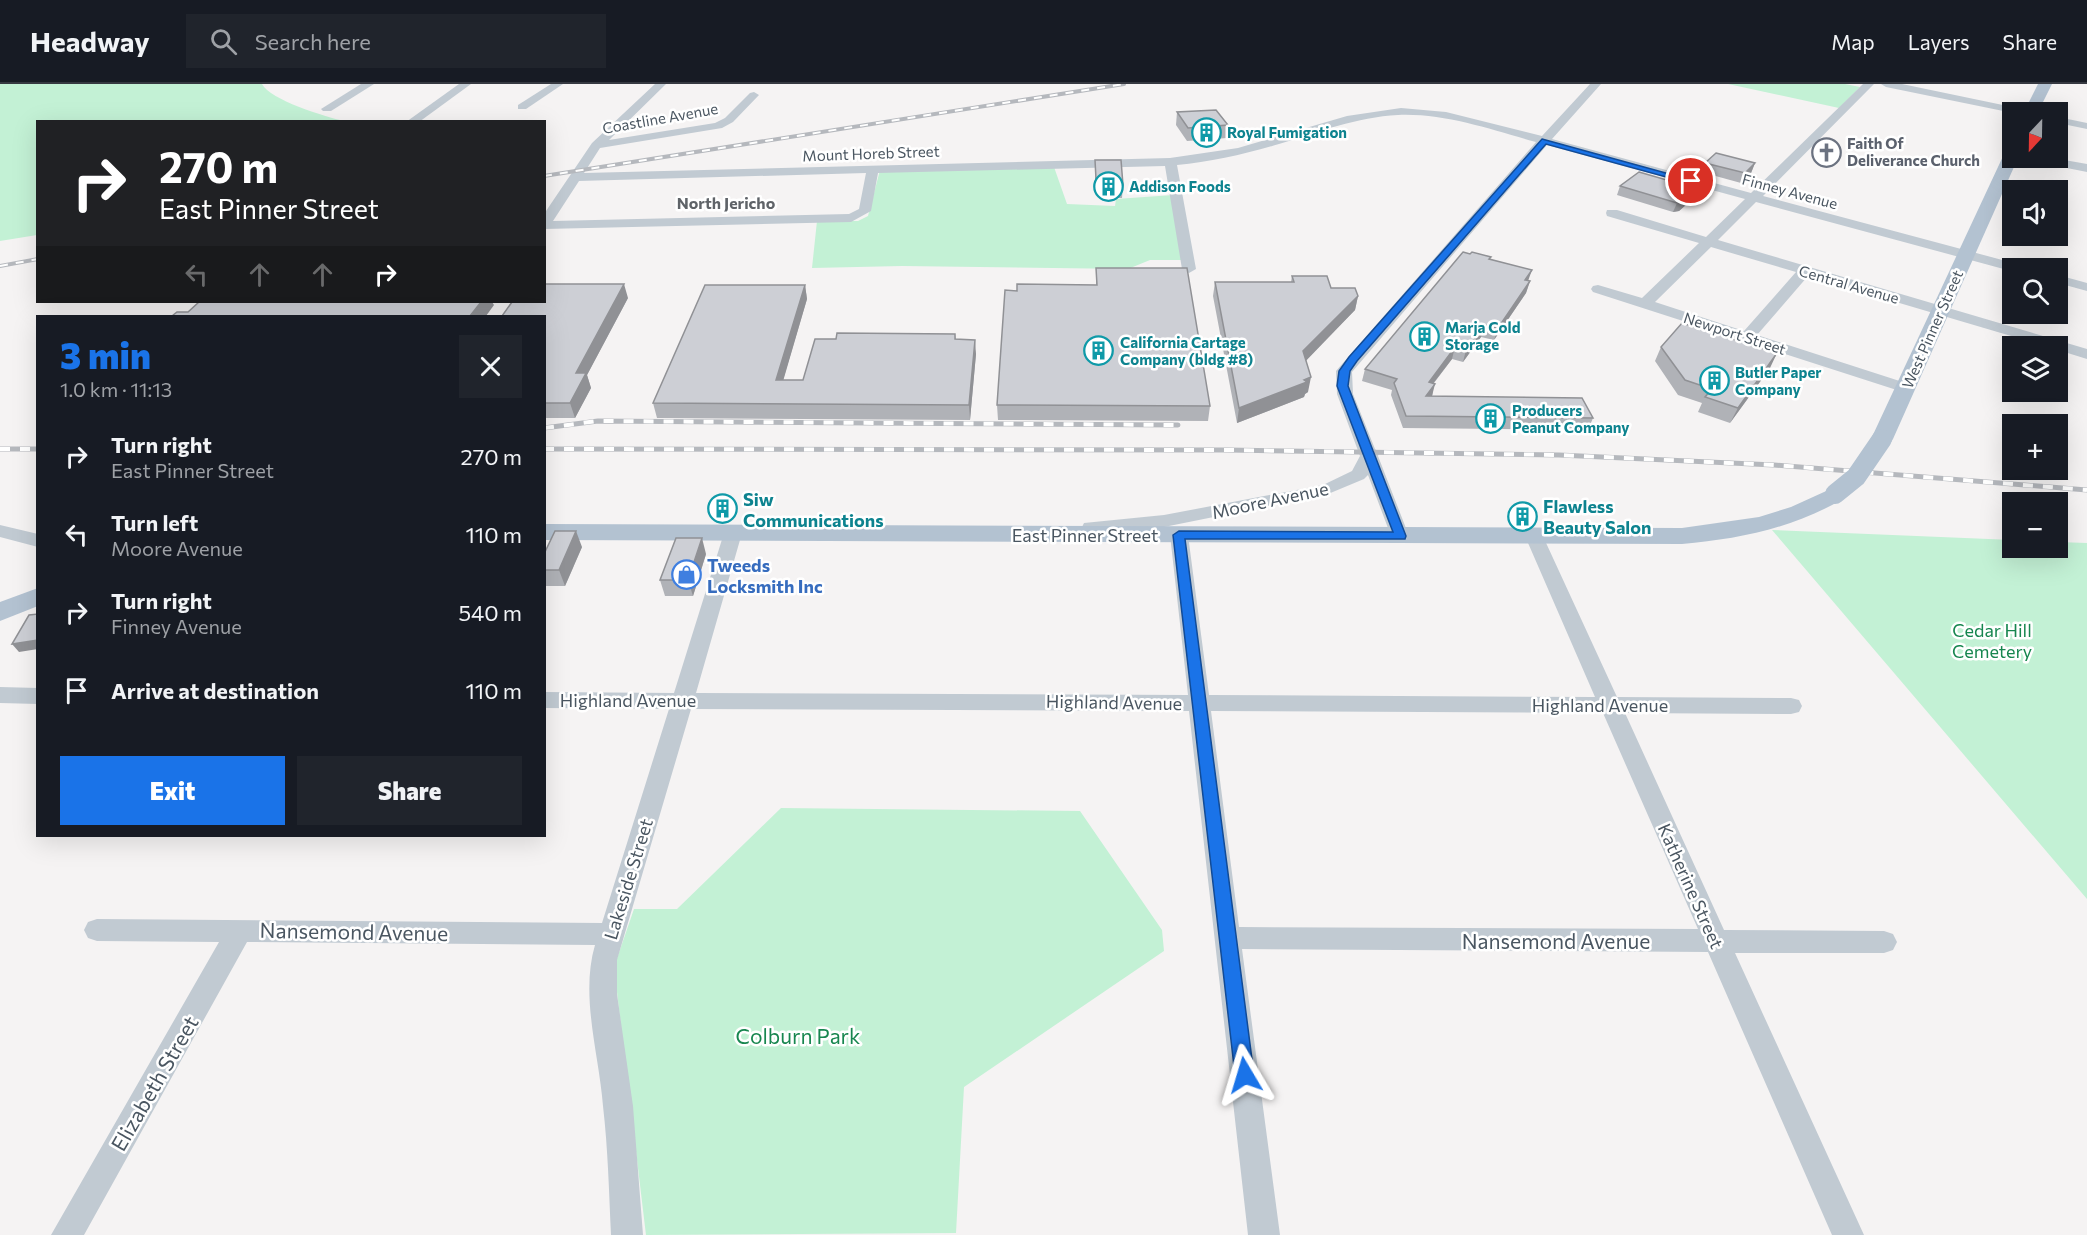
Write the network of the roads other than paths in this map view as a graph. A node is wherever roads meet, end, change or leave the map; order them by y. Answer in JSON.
{"nodes":[{"id":1,"x":369,"y":84,"type":"edge"},
{"id":2,"x":466,"y":84,"type":"edge"},
{"id":3,"x":558,"y":84,"type":"edge"},
{"id":4,"x":661,"y":84,"type":"edge"},
{"id":5,"x":1596,"y":84,"type":"edge"},
{"id":6,"x":1869,"y":84,"type":"edge"},
{"id":7,"x":1886,"y":84,"type":"edge"},
{"id":8,"x":2045,"y":84,"type":"edge"},
{"id":9,"x":754,"y":95,"type":"dead end"},
{"id":10,"x":2036,"y":102,"type":"edge"},
{"id":11,"x":522,"y":106,"type":"dead end"},
{"id":12,"x":2002,"y":108,"type":"edge"},
{"id":13,"x":327,"y":109,"type":"dead end"},
{"id":14,"x":414,"y":120,"type":"edge"},
{"id":15,"x":2068,"y":122,"type":"edge"},
{"id":16,"x":2087,"y":126,"type":"edge"},
{"id":17,"x":1544,"y":141,"type":"junction"},
{"id":18,"x":596,"y":145,"type":"junction"},
{"id":19,"x":1170,"y":162,"type":"junction"},
{"id":20,"x":2068,"y":164,"type":"edge"},
{"id":21,"x":2006,"y":168,"type":"edge"},
{"id":22,"x":2087,"y":168,"type":"edge"},
{"id":23,"x":873,"y":169,"type":"junction"},
{"id":24,"x":574,"y":177,"type":"junction"},
{"id":25,"x":1752,"y":198,"type":"junction"},
{"id":26,"x":1612,"y":213,"type":"dead end"},
{"id":27,"x":546,"y":222,"type":"edge"},
{"id":28,"x":546,"y":225,"type":"edge"},
{"id":29,"x":1707,"y":243,"type":"junction"},
{"id":30,"x":1965,"y":256,"type":"junction"},
{"id":31,"x":2002,"y":265,"type":"edge"},
{"id":32,"x":1189,"y":269,"type":"edge"},
{"id":33,"x":1805,"y":271,"type":"junction"},
{"id":34,"x":2068,"y":281,"type":"edge"},
{"id":35,"x":2087,"y":286,"type":"edge"},
{"id":36,"x":1598,"y":289,"type":"dead end"},
{"id":37,"x":1645,"y":304,"type":"junction"},
{"id":38,"x":1939,"y":311,"type":"junction"},
{"id":39,"x":1747,"y":337,"type":"junction"},
{"id":40,"x":2087,"y":354,"type":"edge"},
{"id":41,"x":1906,"y":387,"type":"junction"},
{"id":42,"x":1370,"y":453,"type":"junction"},
{"id":43,"x":1835,"y":495,"type":"joint"},
{"id":44,"x":0,"y":531,"type":"edge"},
{"id":45,"x":546,"y":532,"type":"edge"},
{"id":46,"x":733,"y":533,"type":"junction"},
{"id":47,"x":940,"y":534,"type":"junction"},
{"id":48,"x":1179,"y":535,"type":"junction"},
{"id":49,"x":1400,"y":536,"type":"junction"},
{"id":50,"x":1534,"y":536,"type":"junction"},
{"id":51,"x":36,"y":540,"type":"edge"},
{"id":52,"x":36,"y":597,"type":"edge"},
{"id":53,"x":0,"y":612,"type":"edge"},
{"id":54,"x":0,"y":695,"type":"edge"},
{"id":55,"x":36,"y":696,"type":"edge"},
{"id":56,"x":546,"y":700,"type":"edge"},
{"id":57,"x":682,"y":700,"type":"junction"},
{"id":58,"x":1200,"y":703,"type":"junction"},
{"id":59,"x":1609,"y":705,"type":"junction"},
{"id":60,"x":1791,"y":706,"type":"dead end"},
{"id":61,"x":97,"y":930,"type":"dead end"},
{"id":62,"x":240,"y":930,"type":"junction"},
{"id":63,"x":610,"y":933,"type":"junction"},
{"id":64,"x":1228,"y":938,"type":"junction"},
{"id":65,"x":1715,"y":940,"type":"junction"},
{"id":66,"x":1884,"y":942,"type":"dead end"},
{"id":67,"x":1852,"y":1234,"type":"edge"},
{"id":68,"x":67,"y":1235,"type":"edge"},
{"id":69,"x":627,"y":1235,"type":"edge"},
{"id":70,"x":1264,"y":1235,"type":"edge"}],
"edges":[{"from":1,"to":13,"type":"street"},
{"from":2,"to":14,"type":"street"},
{"from":3,"to":11,"type":"street"},
{"from":4,"to":18,"type":"street"},
{"from":5,"to":17,"type":"street"},
{"from":6,"to":25,"type":"street"},
{"from":7,"to":12,"type":"street"},
{"from":8,"to":10,"type":"main road"},
{"from":9,"to":18,"type":"street","name":"Coastline Avenue"},
{"from":15,"to":16,"type":"street"},
{"from":17,"to":19,"type":"street","name":"Finney Avenue"},
{"from":17,"to":25,"type":"street","name":"Finney Avenue"},
{"from":17,"to":42,"type":"street"},
{"from":18,"to":24,"type":"street"},
{"from":19,"to":23,"type":"street","name":"Mount Horeb Street"},
{"from":19,"to":32,"type":"street"},
{"from":20,"to":22,"type":"street"},
{"from":21,"to":30,"type":"main road","name":"West Pinner Street"},
{"from":23,"to":24,"type":"street","name":"Mount Horeb Street"},
{"from":23,"to":28,"type":"street"},
{"from":24,"to":27,"type":"street"},
{"from":25,"to":29,"type":"street"},
{"from":25,"to":30,"type":"street","name":"Finney Avenue"},
{"from":26,"to":29,"type":"street","name":"Central Avenue"},
{"from":29,"to":33,"type":"street","name":"Central Avenue"},
{"from":29,"to":37,"type":"street"},
{"from":30,"to":31,"type":"street","name":"Finney Avenue"},
{"from":30,"to":38,"type":"main road","name":"West Pinner Street"},
{"from":33,"to":38,"type":"street","name":"Central Avenue"},
{"from":33,"to":39,"type":"street"},
{"from":34,"to":35,"type":"street"},
{"from":36,"to":37,"type":"street","name":"Newport Street"},
{"from":37,"to":39,"type":"street","name":"Newport Street"},
{"from":38,"to":40,"type":"street","name":"Central Avenue"},
{"from":38,"to":41,"type":"main road","name":"West Pinner Street"},
{"from":39,"to":41,"type":"street","name":"Newport Street"},
{"from":41,"to":43,"type":"main road","name":"West Pinner Street","bridge":true},
{"from":42,"to":47,"type":"street","name":"Moore Avenue"},
{"from":42,"to":49,"type":"street"},
{"from":43,"to":50,"type":"main road","name":"East Pinner Street"},
{"from":44,"to":51,"type":"street"},
{"from":45,"to":46,"type":"main road","name":"East Pinner Street"},
{"from":46,"to":47,"type":"main road","name":"East Pinner Street"},
{"from":46,"to":57,"type":"street","name":"Lakeside Street"},
{"from":47,"to":48,"type":"main road","name":"East Pinner Street"},
{"from":48,"to":49,"type":"main road","name":"East Pinner Street"},
{"from":48,"to":58,"type":"street"},
{"from":49,"to":50,"type":"main road","name":"East Pinner Street"},
{"from":50,"to":59,"type":"street","name":"Katherine Street"},
{"from":52,"to":53,"type":"main road"},
{"from":54,"to":55,"type":"street"},
{"from":56,"to":57,"type":"street","name":"Highland Avenue"},
{"from":57,"to":58,"type":"street","name":"Highland Avenue"},
{"from":57,"to":63,"type":"street","name":"Lakeside Street"},
{"from":58,"to":59,"type":"street","name":"Highland Avenue"},
{"from":58,"to":64,"type":"street"},
{"from":59,"to":60,"type":"street","name":"Highland Avenue"},
{"from":59,"to":65,"type":"street","name":"Katherine Street"},
{"from":61,"to":62,"type":"street","name":"Nansemond Avenue"},
{"from":62,"to":63,"type":"street","name":"Nansemond Avenue"},
{"from":62,"to":68,"type":"street","name":"Elizabeth Street"},
{"from":63,"to":69,"type":"street","name":"Lakeside Street"},
{"from":64,"to":65,"type":"street","name":"Nansemond Avenue"},
{"from":64,"to":70,"type":"street"},
{"from":65,"to":66,"type":"street","name":"Nansemond Avenue"},
{"from":65,"to":67,"type":"street","name":"Katherine Street"}]}
